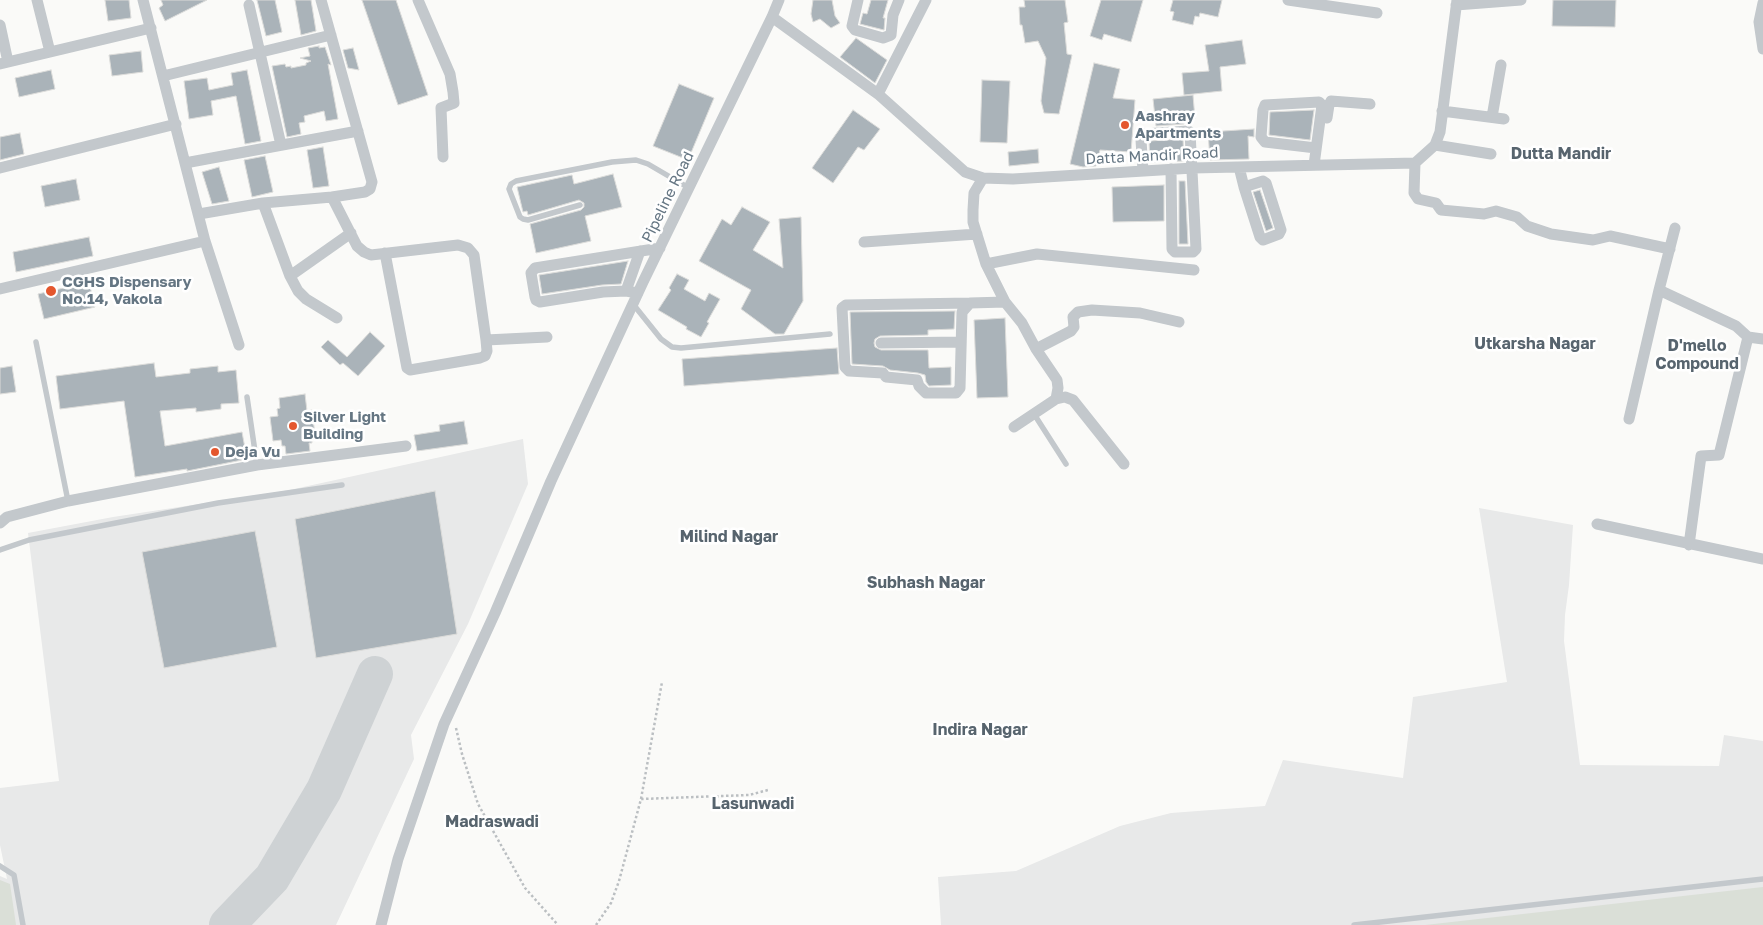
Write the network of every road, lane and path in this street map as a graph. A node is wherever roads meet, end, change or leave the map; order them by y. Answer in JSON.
{"nodes":[{"id":1,"x":37,"y":0,"type":"edge"},
{"id":2,"x":143,"y":0,"type":"edge"},
{"id":3,"x":321,"y":0,"type":"edge"},
{"id":4,"x":418,"y":0,"type":"edge"},
{"id":5,"x":779,"y":0,"type":"edge"},
{"id":6,"x":858,"y":0,"type":"edge"},
{"id":7,"x":899,"y":0,"type":"edge"},
{"id":8,"x":926,"y":0,"type":"edge"},
{"id":9,"x":1291,"y":0,"type":"edge"},
{"id":10,"x":1521,"y":0,"type":"edge"},
{"id":11,"x":1308,"y":2,"type":"edge"},
{"id":12,"x":1329,"y":3,"type":"edge"},
{"id":13,"x":1457,"y":3,"type":"edge"},
{"id":14,"x":1763,"y":3,"type":"edge"},
{"id":15,"x":249,"y":5,"type":"dead end"},
{"id":16,"x":1376,"y":12,"type":"dead end"},
{"id":17,"x":772,"y":17,"type":"junction"},
{"id":18,"x":0,"y":25,"type":"edge"},
{"id":19,"x":151,"y":28,"type":"junction"},
{"id":20,"x":331,"y":35,"type":"junction"},
{"id":21,"x":1763,"y":49,"type":"edge"},
{"id":22,"x":50,"y":52,"type":"junction"},
{"id":23,"x":260,"y":52,"type":"junction"},
{"id":24,"x":4,"y":63,"type":"edge"},
{"id":25,"x":1501,"y":65,"type":"dead end"},
{"id":26,"x":163,"y":76,"type":"junction"},
{"id":27,"x":878,"y":94,"type":"junction"},
{"id":28,"x":1370,"y":104,"type":"dead end"},
{"id":29,"x":1442,"y":111,"type":"junction"},
{"id":30,"x":1492,"y":117,"type":"junction"},
{"id":31,"x":1504,"y":118,"type":"dead end"},
{"id":32,"x":176,"y":124,"type":"junction"},
{"id":33,"x":358,"y":131,"type":"junction"},
{"id":34,"x":281,"y":145,"type":"junction"},
{"id":35,"x":1435,"y":145,"type":"junction"},
{"id":36,"x":1316,"y":148,"type":"junction"},
{"id":37,"x":1491,"y":154,"type":"dead end"},
{"id":38,"x":443,"y":157,"type":"dead end"},
{"id":39,"x":186,"y":163,"type":"junction"},
{"id":40,"x":1415,"y":163,"type":"junction"},
{"id":41,"x":1317,"y":165,"type":"junction"},
{"id":42,"x":1239,"y":167,"type":"junction"},
{"id":43,"x":0,"y":168,"type":"edge"},
{"id":44,"x":1142,"y":171,"type":"junction"},
{"id":45,"x":1193,"y":174,"type":"junction"},
{"id":46,"x":1171,"y":175,"type":"junction"},
{"id":47,"x":983,"y":178,"type":"junction"},
{"id":48,"x":1244,"y":186,"type":"junction"},
{"id":49,"x":689,"y":188,"type":"junction"},
{"id":50,"x":332,"y":197,"type":"junction"},
{"id":51,"x":263,"y":203,"type":"junction"},
{"id":52,"x":580,"y":205,"type":"dead end"},
{"id":53,"x":199,"y":214,"type":"junction"},
{"id":54,"x":1675,"y":228,"type":"dead end"},
{"id":55,"x":351,"y":233,"type":"junction"},
{"id":56,"x":977,"y":234,"type":"junction"},
{"id":57,"x":205,"y":242,"type":"junction"},
{"id":58,"x":864,"y":242,"type":"dead end"},
{"id":59,"x":660,"y":248,"type":"junction"},
{"id":60,"x":1670,"y":249,"type":"junction"},
{"id":61,"x":640,"y":251,"type":"junction"},
{"id":62,"x":385,"y":253,"type":"junction"},
{"id":63,"x":986,"y":264,"type":"junction"},
{"id":64,"x":1194,"y":270,"type":"dead end"},
{"id":65,"x":290,"y":276,"type":"junction"},
{"id":66,"x":628,"y":287,"type":"junction"},
{"id":67,"x":640,"y":287,"type":"junction"},
{"id":68,"x":0,"y":290,"type":"edge"},
{"id":69,"x":1659,"y":290,"type":"junction"},
{"id":70,"x":1005,"y":302,"type":"junction"},
{"id":71,"x":970,"y":303,"type":"junction"},
{"id":72,"x":633,"y":304,"type":"junction"},
{"id":73,"x":337,"y":318,"type":"dead end"},
{"id":74,"x":1179,"y":322,"type":"dead end"},
{"id":75,"x":830,"y":334,"type":"dead end"},
{"id":76,"x":547,"y":337,"type":"dead end"},
{"id":77,"x":1748,"y":337,"type":"junction"},
{"id":78,"x":1763,"y":339,"type":"edge"},
{"id":79,"x":486,"y":340,"type":"junction"},
{"id":80,"x":36,"y":342,"type":"dead end"},
{"id":81,"x":961,"y":342,"type":"junction"},
{"id":82,"x":881,"y":343,"type":"dead end"},
{"id":83,"x":239,"y":345,"type":"dead end"},
{"id":84,"x":1036,"y":349,"type":"junction"},
{"id":85,"x":247,"y":397,"type":"dead end"},
{"id":86,"x":1056,"y":399,"type":"junction"},
{"id":87,"x":1034,"y":414,"type":"junction"},
{"id":88,"x":1630,"y":418,"type":"dead end"},
{"id":89,"x":1014,"y":427,"type":"dead end"},
{"id":90,"x":406,"y":446,"type":"dead end"},
{"id":91,"x":1066,"y":464,"type":"dead end"},
{"id":92,"x":1124,"y":464,"type":"dead end"},
{"id":93,"x":258,"y":465,"type":"junction"},
{"id":94,"x":342,"y":485,"type":"dead end"},
{"id":95,"x":68,"y":501,"type":"junction"},
{"id":96,"x":0,"y":523,"type":"edge"},
{"id":97,"x":1597,"y":524,"type":"dead end"},
{"id":98,"x":1689,"y":545,"type":"junction"},
{"id":99,"x":0,"y":550,"type":"edge"},
{"id":100,"x":1763,"y":560,"type":"edge"},
{"id":101,"x":662,"y":682,"type":"dead end"},
{"id":102,"x":451,"y":710,"type":"junction"},
{"id":103,"x":768,"y":790,"type":"dead end"},
{"id":104,"x":641,"y":798,"type":"junction"},
{"id":105,"x":0,"y":866,"type":"edge"},
{"id":106,"x":1763,"y":879,"type":"edge"},
{"id":107,"x":23,"y":925,"type":"edge"},
{"id":108,"x":381,"y":925,"type":"edge"},
{"id":109,"x":558,"y":925,"type":"edge"},
{"id":110,"x":596,"y":925,"type":"edge"},
{"id":111,"x":1354,"y":925,"type":"edge"}],
"edges":[{"from":1,"to":22,"type":"street"},
{"from":2,"to":19,"type":"street"},
{"from":3,"to":20,"type":"street"},
{"from":4,"to":38,"type":"street"},
{"from":5,"to":17,"type":"street","name":"Pipeline Road"},
{"from":6,"to":7,"type":"street"},
{"from":8,"to":27,"type":"street"},
{"from":9,"to":11,"type":"street"},
{"from":10,"to":13,"type":"street"},
{"from":11,"to":12,"type":"street"},
{"from":12,"to":16,"type":"street"},
{"from":13,"to":29,"type":"street"},
{"from":14,"to":21,"type":"street"},
{"from":15,"to":23,"type":"street"},
{"from":17,"to":27,"type":"street","name":"Datta Mandir Road"},
{"from":17,"to":49,"type":"street","name":"Pipeline Road"},
{"from":18,"to":24,"type":"street"},
{"from":19,"to":22,"type":"street"},
{"from":19,"to":26,"type":"street"},
{"from":20,"to":23,"type":"street"},
{"from":20,"to":33,"type":"street"},
{"from":22,"to":24,"type":"street"},
{"from":23,"to":26,"type":"street"},
{"from":23,"to":34,"type":"street"},
{"from":25,"to":30,"type":"street"},
{"from":26,"to":32,"type":"street"},
{"from":27,"to":47,"type":"street","name":"Datta Mandir Road"},
{"from":28,"to":41,"type":"street"},
{"from":29,"to":30,"type":"street"},
{"from":29,"to":35,"type":"street"},
{"from":30,"to":31,"type":"street"},
{"from":32,"to":39,"type":"street"},
{"from":32,"to":43,"type":"street"},
{"from":33,"to":34,"type":"street"},
{"from":33,"to":50,"type":"street"},
{"from":34,"to":39,"type":"street"},
{"from":35,"to":37,"type":"street"},
{"from":35,"to":40,"type":"street"},
{"from":36,"to":36,"type":"street"},
{"from":36,"to":41,"type":"street"},
{"from":39,"to":53,"type":"street"},
{"from":40,"to":41,"type":"street","name":"Datta Mandir Road"},
{"from":40,"to":60,"type":"street"},
{"from":41,"to":42,"type":"street","name":"Datta Mandir Road"},
{"from":42,"to":45,"type":"street","name":"Datta Mandir Road"},
{"from":42,"to":48,"type":"street"},
{"from":44,"to":45,"type":"street"},
{"from":44,"to":46,"type":"street","name":"Datta Mandir Road"},
{"from":44,"to":47,"type":"street","name":"Datta Mandir Road"},
{"from":45,"to":46,"type":"street","name":"Datta Mandir Road"},
{"from":45,"to":46,"type":"street"},
{"from":47,"to":56,"type":"street"},
{"from":48,"to":48,"type":"street"},
{"from":49,"to":52,"type":"lane"},
{"from":49,"to":59,"type":"street","name":"Pipeline Road"},
{"from":50,"to":51,"type":"street"},
{"from":50,"to":55,"type":"street"},
{"from":51,"to":53,"type":"street"},
{"from":51,"to":65,"type":"street"},
{"from":53,"to":57,"type":"street"},
{"from":54,"to":60,"type":"street"},
{"from":55,"to":62,"type":"street"},
{"from":55,"to":65,"type":"street"},
{"from":56,"to":58,"type":"street"},
{"from":56,"to":63,"type":"street"},
{"from":57,"to":68,"type":"street"},
{"from":57,"to":83,"type":"street"},
{"from":59,"to":61,"type":"street"},
{"from":59,"to":67,"type":"street","name":"Pipeline Road"},
{"from":60,"to":69,"type":"street"},
{"from":61,"to":66,"type":"street"},
{"from":61,"to":66,"type":"street"},
{"from":62,"to":79,"type":"street"},
{"from":62,"to":79,"type":"street"},
{"from":63,"to":64,"type":"street"},
{"from":63,"to":70,"type":"street"},
{"from":65,"to":73,"type":"street"},
{"from":66,"to":67,"type":"street"},
{"from":67,"to":72,"type":"street","name":"Pipeline Road"},
{"from":69,"to":77,"type":"street"},
{"from":69,"to":88,"type":"street"},
{"from":70,"to":71,"type":"street"},
{"from":70,"to":84,"type":"street"},
{"from":71,"to":81,"type":"street"},
{"from":71,"to":81,"type":"street"},
{"from":72,"to":75,"type":"lane"},
{"from":72,"to":102,"type":"street","name":"Pipeline Road"},
{"from":74,"to":84,"type":"street"},
{"from":76,"to":79,"type":"street"},
{"from":77,"to":78,"type":"street"},
{"from":77,"to":98,"type":"street"},
{"from":80,"to":95,"type":"lane"},
{"from":81,"to":82,"type":"street"},
{"from":84,"to":86,"type":"street"},
{"from":85,"to":93,"type":"lane"},
{"from":86,"to":87,"type":"street"},
{"from":86,"to":92,"type":"street"},
{"from":87,"to":89,"type":"street"},
{"from":87,"to":91,"type":"lane"},
{"from":90,"to":93,"type":"street"},
{"from":93,"to":95,"type":"street"},
{"from":94,"to":99,"type":"lane"},
{"from":95,"to":96,"type":"street"},
{"from":97,"to":98,"type":"street"},
{"from":98,"to":100,"type":"street"},
{"from":101,"to":104,"type":"path"},
{"from":102,"to":108,"type":"street","name":"Pipeline Road"},
{"from":102,"to":109,"type":"path"},
{"from":103,"to":104,"type":"path"},
{"from":104,"to":110,"type":"path"},
{"from":105,"to":107,"type":"lane"},
{"from":106,"to":111,"type":"lane"}]}
